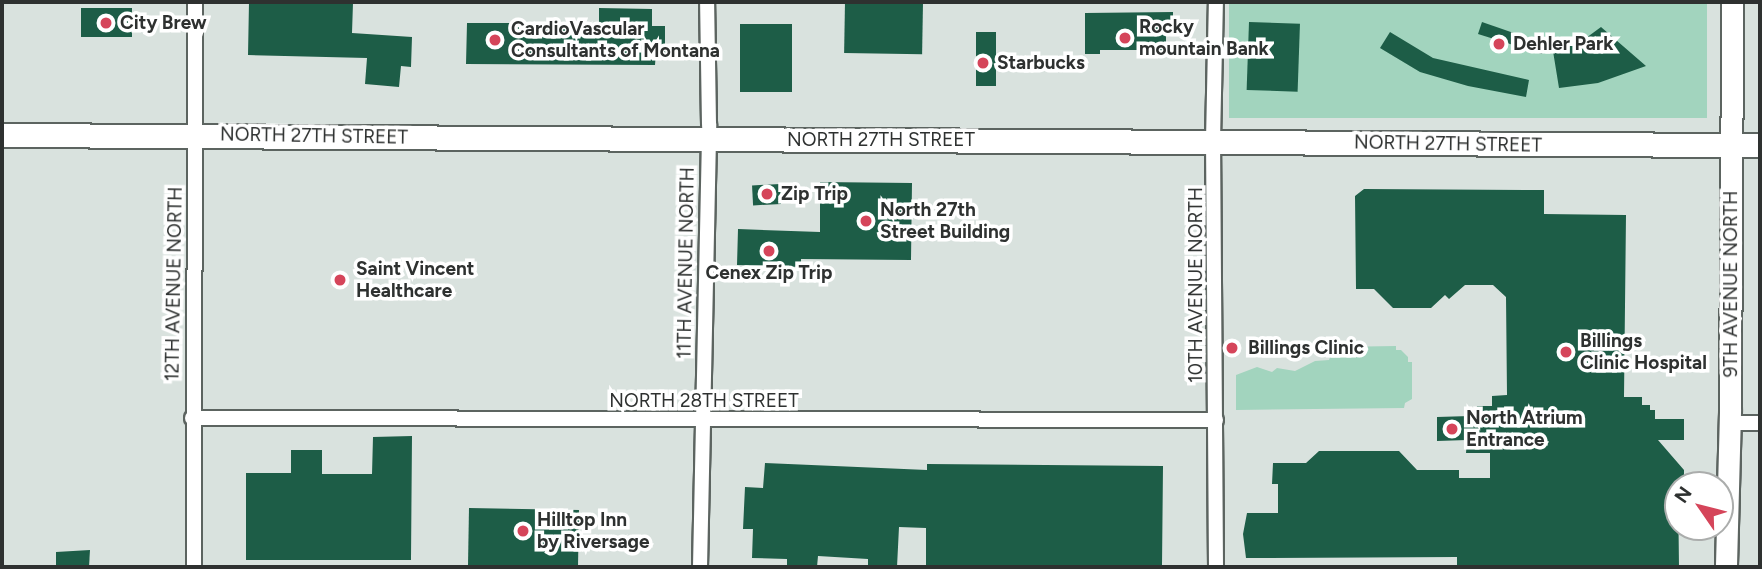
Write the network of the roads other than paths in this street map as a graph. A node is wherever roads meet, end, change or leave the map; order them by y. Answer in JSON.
{"nodes":[{"id":1,"x":195,"y":2,"type":"edge"},
{"id":2,"x":707,"y":2,"type":"edge"},
{"id":3,"x":1216,"y":2,"type":"edge"},
{"id":4,"x":1732,"y":2,"type":"edge"},
{"id":5,"x":2,"y":135,"type":"edge"},
{"id":6,"x":195,"y":135,"type":"junction"},
{"id":7,"x":708,"y":139,"type":"junction"},
{"id":8,"x":1213,"y":141,"type":"junction"},
{"id":9,"x":1760,"y":145,"type":"edge"},
{"id":10,"x":1731,"y":146,"type":"junction"},
{"id":11,"x":192,"y":418,"type":"junction"},
{"id":12,"x":702,"y":420,"type":"junction"},
{"id":13,"x":1216,"y":420,"type":"junction"},
{"id":14,"x":1730,"y":423,"type":"junction"},
{"id":15,"x":1760,"y":423,"type":"edge"},
{"id":16,"x":1726,"y":565,"type":"dead end"},
{"id":17,"x":194,"y":567,"type":"edge"},
{"id":18,"x":700,"y":567,"type":"edge"},
{"id":19,"x":1216,"y":567,"type":"edge"}],
"edges":[{"from":1,"to":6,"type":"street","name":"12TH AVENUE NORTH"},
{"from":2,"to":7,"type":"street","name":"11TH AVENUE NORTH"},
{"from":3,"to":8,"type":"street","name":"10TH AVENUE NORTH"},
{"from":4,"to":10,"type":"street","name":"9TH AVENUE NORTH"},
{"from":5,"to":6,"type":"main road","name":"NORTH 27TH STREET"},
{"from":6,"to":7,"type":"main road","name":"NORTH 27TH STREET"},
{"from":6,"to":11,"type":"street","name":"12TH AVENUE NORTH"},
{"from":7,"to":8,"type":"main road","name":"NORTH 27TH STREET"},
{"from":7,"to":12,"type":"street","name":"11TH AVENUE NORTH"},
{"from":8,"to":10,"type":"main road","name":"NORTH 27TH STREET"},
{"from":8,"to":13,"type":"street","name":"10TH AVENUE NORTH"},
{"from":9,"to":10,"type":"main road","name":"NORTH 27TH STREET"},
{"from":10,"to":14,"type":"street","name":"9TH AVENUE NORTH"},
{"from":11,"to":12,"type":"street","name":"NORTH 28TH STREET"},
{"from":11,"to":17,"type":"street","name":"12TH AVENUE NORTH"},
{"from":12,"to":13,"type":"street","name":"NORTH 28TH STREET"},
{"from":12,"to":18,"type":"street","name":"11TH AVENUE NORTH"},
{"from":13,"to":19,"type":"street","name":"10TH AVENUE NORTH"},
{"from":14,"to":15,"type":"street"},
{"from":14,"to":16,"type":"street","name":"9TH AVENUE NORTH"}]}
